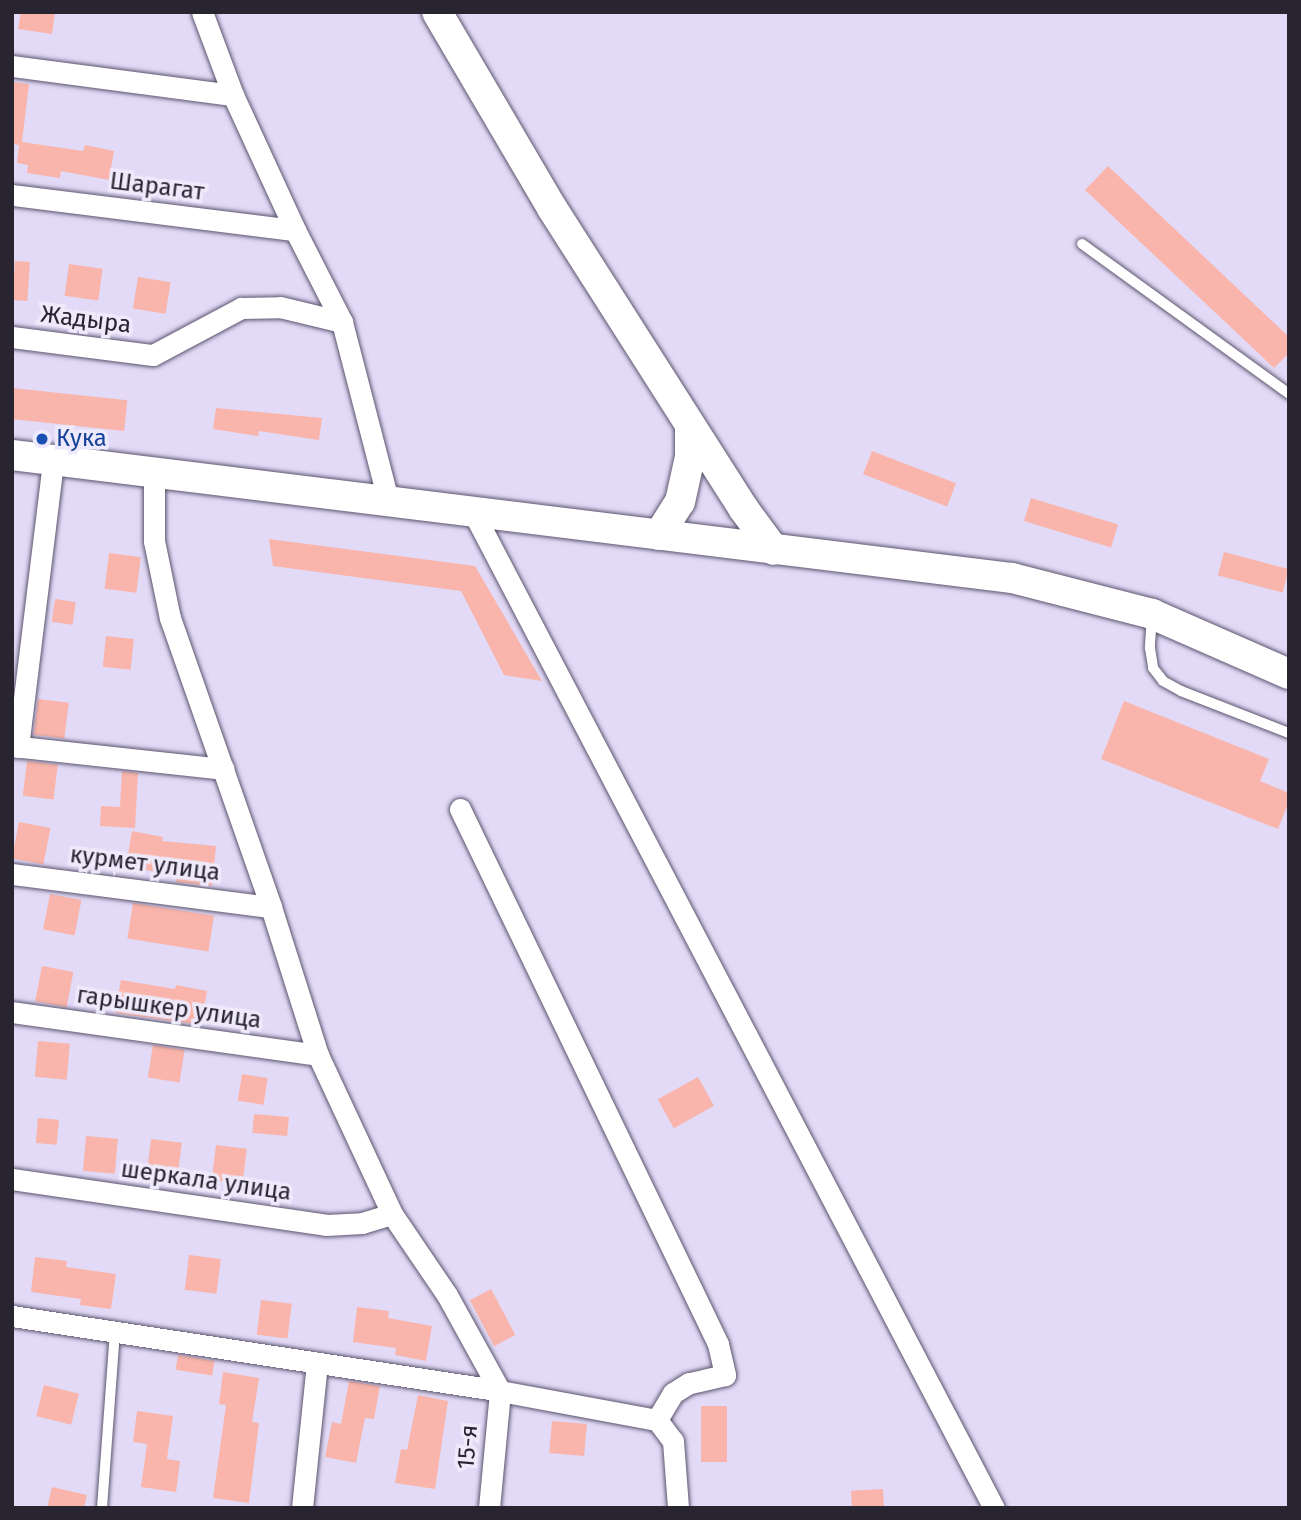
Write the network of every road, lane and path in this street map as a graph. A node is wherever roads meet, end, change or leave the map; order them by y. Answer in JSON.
{"nodes":[{"id":1,"x":202,"y":12,"type":"edge"},
{"id":2,"x":437,"y":12,"type":"edge"},
{"id":3,"x":12,"y":66,"type":"edge"},
{"id":4,"x":233,"y":94,"type":"junction"},
{"id":5,"x":12,"y":195,"type":"edge"},
{"id":6,"x":295,"y":230,"type":"junction"},
{"id":7,"x":1082,"y":244,"type":"dead end"},
{"id":8,"x":342,"y":322,"type":"junction"},
{"id":9,"x":12,"y":337,"type":"edge"},
{"id":10,"x":1289,"y":394,"type":"edge"},
{"id":11,"x":690,"y":425,"type":"junction"},
{"id":12,"x":12,"y":455,"type":"edge"},
{"id":13,"x":52,"y":460,"type":"junction"},
{"id":14,"x":154,"y":472,"type":"junction"},
{"id":15,"x":388,"y":500,"type":"junction"},
{"id":16,"x":473,"y":512,"type":"junction"},
{"id":17,"x":659,"y":535,"type":"junction"},
{"id":18,"x":774,"y":550,"type":"junction"},
{"id":19,"x":1152,"y":614,"type":"junction"},
{"id":20,"x":1289,"y":674,"type":"edge"},
{"id":21,"x":1289,"y":733,"type":"edge"},
{"id":22,"x":15,"y":746,"type":"edge"},
{"id":23,"x":224,"y":769,"type":"junction"},
{"id":24,"x":460,"y":809,"type":"dead end"},
{"id":25,"x":12,"y":874,"type":"edge"},
{"id":26,"x":271,"y":906,"type":"junction"},
{"id":27,"x":12,"y":1012,"type":"edge"},
{"id":28,"x":318,"y":1055,"type":"junction"},
{"id":29,"x":12,"y":1179,"type":"edge"},
{"id":30,"x":392,"y":1214,"type":"junction"},
{"id":31,"x":12,"y":1316,"type":"edge"},
{"id":32,"x":115,"y":1330,"type":"junction"},
{"id":33,"x":317,"y":1363,"type":"junction"},
{"id":34,"x":500,"y":1391,"type":"junction"},
{"id":35,"x":657,"y":1420,"type":"junction"},
{"id":36,"x":102,"y":1508,"type":"edge"},
{"id":37,"x":302,"y":1508,"type":"edge"},
{"id":38,"x":489,"y":1508,"type":"edge"},
{"id":39,"x":678,"y":1508,"type":"edge"},
{"id":40,"x":995,"y":1508,"type":"edge"}],
"edges":[{"from":1,"to":4,"type":"street"},
{"from":2,"to":11,"type":"main road"},
{"from":3,"to":4,"type":"street"},
{"from":4,"to":6,"type":"street"},
{"from":5,"to":6,"type":"street","name":"Шарагат"},
{"from":6,"to":8,"type":"street"},
{"from":7,"to":10,"type":"lane"},
{"from":8,"to":9,"type":"street","name":"Жадыра"},
{"from":8,"to":15,"type":"street"},
{"from":11,"to":17,"type":"main road"},
{"from":11,"to":18,"type":"main road"},
{"from":12,"to":13,"type":"main road"},
{"from":13,"to":14,"type":"main road"},
{"from":13,"to":22,"type":"street"},
{"from":14,"to":15,"type":"main road"},
{"from":14,"to":23,"type":"street"},
{"from":15,"to":16,"type":"main road"},
{"from":16,"to":17,"type":"main road"},
{"from":16,"to":40,"type":"street"},
{"from":17,"to":18,"type":"main road"},
{"from":18,"to":19,"type":"main road"},
{"from":19,"to":20,"type":"main road"},
{"from":19,"to":21,"type":"lane"},
{"from":22,"to":23,"type":"street"},
{"from":23,"to":26,"type":"street"},
{"from":24,"to":35,"type":"street"},
{"from":25,"to":26,"type":"street","name":"курмет улица"},
{"from":26,"to":28,"type":"street"},
{"from":27,"to":28,"type":"street","name":"гарышкер улица"},
{"from":28,"to":30,"type":"street"},
{"from":29,"to":30,"type":"street","name":"шеркала улица"},
{"from":30,"to":34,"type":"street"},
{"from":31,"to":32,"type":"street"},
{"from":32,"to":33,"type":"street"},
{"from":32,"to":36,"type":"lane"},
{"from":33,"to":34,"type":"street"},
{"from":33,"to":37,"type":"street"},
{"from":34,"to":35,"type":"street"},
{"from":34,"to":38,"type":"street","name":"15-я"},
{"from":35,"to":39,"type":"street"}]}
